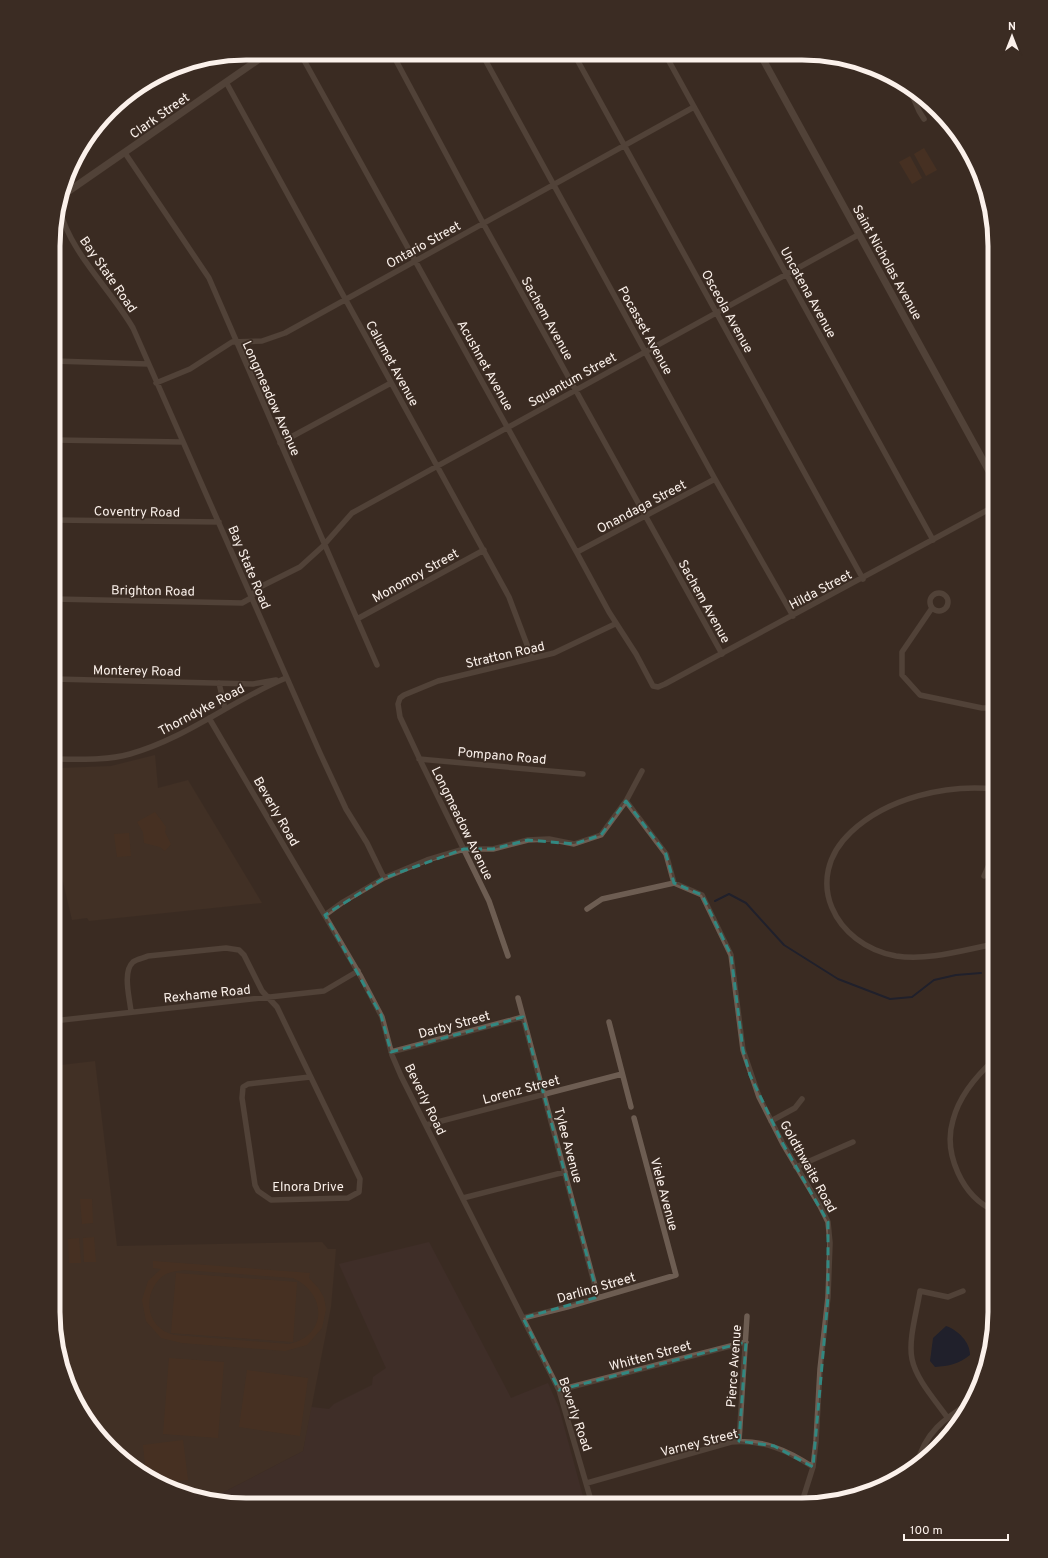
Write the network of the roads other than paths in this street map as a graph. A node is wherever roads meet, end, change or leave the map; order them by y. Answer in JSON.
{"nodes":[{"id":1,"x":252,"y":60,"type":"edge"},
{"id":2,"x":304,"y":60,"type":"edge"},
{"id":3,"x":396,"y":60,"type":"edge"},
{"id":4,"x":485,"y":60,"type":"edge"},
{"id":5,"x":577,"y":60,"type":"edge"},
{"id":6,"x":668,"y":60,"type":"edge"},
{"id":7,"x":763,"y":60,"type":"edge"},
{"id":8,"x":226,"y":82,"type":"junction"},
{"id":9,"x":912,"y":96,"type":"edge"},
{"id":10,"x":694,"y":107,"type":"junction"},
{"id":11,"x":924,"y":119,"type":"dead end"},
{"id":12,"x":624,"y":145,"type":"junction"},
{"id":13,"x":125,"y":153,"type":"junction"},
{"id":14,"x":554,"y":186,"type":"junction"},
{"id":15,"x":68,"y":192,"type":"edge"},
{"id":16,"x":63,"y":217,"type":"edge"},
{"id":17,"x":483,"y":223,"type":"junction"},
{"id":18,"x":858,"y":235,"type":"junction"},
{"id":19,"x":414,"y":260,"type":"junction"},
{"id":20,"x":787,"y":275,"type":"junction"},
{"id":21,"x":346,"y":299,"type":"junction"},
{"id":22,"x":716,"y":312,"type":"junction"},
{"id":23,"x":235,"y":342,"type":"junction"},
{"id":24,"x":646,"y":351,"type":"junction"},
{"id":25,"x":60,"y":361,"type":"edge"},
{"id":26,"x":148,"y":364,"type":"junction"},
{"id":27,"x":156,"y":383,"type":"junction"},
{"id":28,"x":391,"y":383,"type":"junction"},
{"id":29,"x":575,"y":390,"type":"junction"},
{"id":30,"x":507,"y":427,"type":"junction"},
{"id":31,"x":60,"y":440,"type":"edge"},
{"id":32,"x":183,"y":442,"type":"junction"},
{"id":33,"x":280,"y":443,"type":"junction"},
{"id":34,"x":437,"y":465,"type":"junction"},
{"id":35,"x":988,"y":469,"type":"edge"},
{"id":36,"x":715,"y":479,"type":"junction"},
{"id":37,"x":988,"y":510,"type":"edge"},
{"id":38,"x":646,"y":515,"type":"junction"},
{"id":39,"x":60,"y":520,"type":"edge"},
{"id":40,"x":219,"y":522,"type":"junction"},
{"id":41,"x":933,"y":540,"type":"junction"},
{"id":42,"x":324,"y":544,"type":"junction"},
{"id":43,"x":484,"y":550,"type":"junction"},
{"id":44,"x":577,"y":552,"type":"junction"},
{"id":45,"x":863,"y":579,"type":"junction"},
{"id":46,"x":251,"y":598,"type":"junction"},
{"id":47,"x":60,"y":599,"type":"edge"},
{"id":48,"x":932,"y":608,"type":"dead end"},
{"id":49,"x":793,"y":616,"type":"junction"},
{"id":50,"x":357,"y":619,"type":"junction"},
{"id":51,"x":615,"y":624,"type":"junction"},
{"id":52,"x":722,"y":654,"type":"junction"},
{"id":53,"x":532,"y":658,"type":"junction"},
{"id":54,"x":376,"y":665,"type":"dead end"},
{"id":55,"x":286,"y":678,"type":"junction"},
{"id":56,"x":60,"y":679,"type":"edge"},
{"id":57,"x":219,"y":683,"type":"junction"},
{"id":58,"x":654,"y":686,"type":"joint"},
{"id":59,"x":400,"y":700,"type":"joint"},
{"id":60,"x":988,"y":708,"type":"edge"},
{"id":61,"x":225,"y":709,"type":"junction"},
{"id":62,"x":209,"y":718,"type":"junction"},
{"id":63,"x":60,"y":759,"type":"edge"},
{"id":64,"x":419,"y":759,"type":"junction"},
{"id":65,"x":642,"y":771,"type":"dead end"},
{"id":66,"x":583,"y":774,"type":"dead end"},
{"id":67,"x":988,"y":789,"type":"edge"},
{"id":68,"x":626,"y":801,"type":"junction"},
{"id":69,"x":464,"y":849,"type":"junction"},
{"id":70,"x":988,"y":867,"type":"edge"},
{"id":71,"x":984,"y":876,"type":"dead end"},
{"id":72,"x":384,"y":878,"type":"junction"},
{"id":73,"x":674,"y":883,"type":"junction"},
{"id":74,"x":587,"y":909,"type":"dead end"},
{"id":75,"x":325,"y":915,"type":"junction"},
{"id":76,"x":988,"y":945,"type":"edge"},
{"id":77,"x":508,"y":956,"type":"dead end"},
{"id":78,"x":358,"y":971,"type":"junction"},
{"id":79,"x":269,"y":998,"type":"junction"},
{"id":80,"x":518,"y":998,"type":"dead end"},
{"id":81,"x":131,"y":1012,"type":"junction"},
{"id":82,"x":523,"y":1017,"type":"junction"},
{"id":83,"x":60,"y":1020,"type":"edge"},
{"id":84,"x":609,"y":1022,"type":"dead end"},
{"id":85,"x":391,"y":1052,"type":"junction"},
{"id":86,"x":988,"y":1067,"type":"edge"},
{"id":87,"x":622,"y":1074,"type":"junction"},
{"id":88,"x":310,"y":1077,"type":"junction"},
{"id":89,"x":544,"y":1095,"type":"junction"},
{"id":90,"x":802,"y":1099,"type":"dead end"},
{"id":91,"x":631,"y":1107,"type":"dead end"},
{"id":92,"x":634,"y":1118,"type":"dead end"},
{"id":93,"x":771,"y":1121,"type":"junction"},
{"id":94,"x":426,"y":1125,"type":"junction"},
{"id":95,"x":853,"y":1142,"type":"dead end"},
{"id":96,"x":796,"y":1166,"type":"junction"},
{"id":97,"x":565,"y":1172,"type":"junction"},
{"id":98,"x":463,"y":1198,"type":"junction"},
{"id":99,"x":988,"y":1207,"type":"edge"},
{"id":100,"x":676,"y":1275,"type":"joint"},
{"id":101,"x":963,"y":1291,"type":"dead end"},
{"id":102,"x":598,"y":1297,"type":"junction"},
{"id":103,"x":747,"y":1316,"type":"dead end"},
{"id":104,"x":522,"y":1318,"type":"junction"},
{"id":105,"x":746,"y":1342,"type":"junction"},
{"id":106,"x":559,"y":1390,"type":"junction"},
{"id":107,"x":961,"y":1408,"type":"edge"},
{"id":108,"x":947,"y":1417,"type":"junction"},
{"id":109,"x":739,"y":1441,"type":"junction"},
{"id":110,"x":921,"y":1455,"type":"edge"},
{"id":111,"x":813,"y":1467,"type":"junction"},
{"id":112,"x":587,"y":1483,"type":"junction"},
{"id":113,"x":591,"y":1498,"type":"edge"},
{"id":114,"x":803,"y":1498,"type":"edge"}],
"edges":[{"from":1,"to":8,"type":"street","name":"Clark Street"},
{"from":2,"to":19,"type":"street","name":"Acushnet Avenue"},
{"from":3,"to":17,"type":"street","name":"Sachem Avenue"},
{"from":4,"to":14,"type":"street","name":"Pocasset Avenue"},
{"from":5,"to":12,"type":"street","name":"Osceola Avenue"},
{"from":6,"to":10,"type":"street","name":"Uncatena Avenue"},
{"from":7,"to":18,"type":"street","name":"Saint Nicholas Avenue"},
{"from":8,"to":13,"type":"street","name":"Clark Street"},
{"from":8,"to":21,"type":"street","name":"Calumet Avenue"},
{"from":9,"to":11,"type":"street"},
{"from":10,"to":12,"type":"street","name":"Ontario Street"},
{"from":10,"to":20,"type":"street","name":"Uncatena Avenue"},
{"from":12,"to":14,"type":"street","name":"Ontario Street"},
{"from":12,"to":22,"type":"street","name":"Osceola Avenue"},
{"from":13,"to":15,"type":"street","name":"Clark Street"},
{"from":13,"to":23,"type":"street","name":"Longmeadow Avenue"},
{"from":14,"to":17,"type":"street","name":"Ontario Street"},
{"from":14,"to":24,"type":"street","name":"Pocasset Avenue"},
{"from":16,"to":26,"type":"street","name":"Bay State Road"},
{"from":17,"to":19,"type":"street","name":"Ontario Street"},
{"from":17,"to":29,"type":"street","name":"Sachem Avenue"},
{"from":18,"to":20,"type":"street","name":"Squantum Street"},
{"from":18,"to":35,"type":"street","name":"Saint Nicholas Avenue"},
{"from":19,"to":21,"type":"street","name":"Ontario Street"},
{"from":19,"to":30,"type":"street","name":"Acushnet Avenue"},
{"from":20,"to":22,"type":"street","name":"Squantum Street"},
{"from":20,"to":41,"type":"street","name":"Uncatena Avenue"},
{"from":21,"to":23,"type":"street","name":"Ontario Street"},
{"from":21,"to":28,"type":"street","name":"Calumet Avenue"},
{"from":22,"to":24,"type":"street","name":"Squantum Street"},
{"from":22,"to":45,"type":"street","name":"Osceola Avenue"},
{"from":23,"to":27,"type":"street","name":"Ontario Street"},
{"from":23,"to":33,"type":"street","name":"Longmeadow Avenue"},
{"from":24,"to":29,"type":"street","name":"Squantum Street"},
{"from":24,"to":36,"type":"street","name":"Pocasset Avenue"},
{"from":25,"to":26,"type":"street"},
{"from":26,"to":27,"type":"street","name":"Bay State Road"},
{"from":27,"to":32,"type":"street","name":"Bay State Road"},
{"from":28,"to":33,"type":"street"},
{"from":28,"to":34,"type":"street","name":"Calumet Avenue"},
{"from":29,"to":30,"type":"street","name":"Squantum Street"},
{"from":29,"to":38,"type":"street","name":"Sachem Avenue"},
{"from":30,"to":34,"type":"street","name":"Squantum Street"},
{"from":30,"to":44,"type":"street","name":"Acushnet Avenue"},
{"from":31,"to":32,"type":"street"},
{"from":32,"to":40,"type":"street","name":"Bay State Road"},
{"from":33,"to":42,"type":"street","name":"Longmeadow Avenue"},
{"from":34,"to":42,"type":"street","name":"Squantum Street"},
{"from":34,"to":43,"type":"street","name":"Calumet Avenue"},
{"from":36,"to":38,"type":"street","name":"Onandaga Street"},
{"from":36,"to":49,"type":"street","name":"Pocasset Avenue"},
{"from":37,"to":41,"type":"street","name":"Hilda Street"},
{"from":38,"to":44,"type":"street","name":"Onandaga Street"},
{"from":38,"to":52,"type":"street","name":"Sachem Avenue"},
{"from":39,"to":40,"type":"street","name":"Coventry Road"},
{"from":40,"to":46,"type":"street","name":"Bay State Road"},
{"from":41,"to":45,"type":"street","name":"Hilda Street"},
{"from":42,"to":46,"type":"street","name":"Squantum Street"},
{"from":42,"to":50,"type":"street","name":"Longmeadow Avenue"},
{"from":43,"to":50,"type":"street","name":"Monomoy Street"},
{"from":43,"to":53,"type":"street","name":"Calumet Avenue"},
{"from":44,"to":51,"type":"street","name":"Acushnet Avenue"},
{"from":45,"to":49,"type":"street","name":"Hilda Street"},
{"from":46,"to":47,"type":"street","name":"Brighton Road"},
{"from":46,"to":55,"type":"street","name":"Bay State Road"},
{"from":48,"to":60,"type":"street"},
{"from":49,"to":52,"type":"street","name":"Hilda Street"},
{"from":50,"to":54,"type":"street","name":"Longmeadow Avenue"},
{"from":51,"to":53,"type":"street","name":"Stratton Road"},
{"from":51,"to":58,"type":"street","name":"Acushnet Avenue"},
{"from":52,"to":58,"type":"street","name":"Hilda Street"},
{"from":53,"to":59,"type":"street","name":"Stratton Road"},
{"from":55,"to":57,"type":"street","name":"Monterey Road"},
{"from":55,"to":61,"type":"street","name":"Thorndyke Road"},
{"from":55,"to":72,"type":"street","name":"Bay State Road"},
{"from":56,"to":57,"type":"street","name":"Monterey Road"},
{"from":57,"to":61,"type":"street"},
{"from":59,"to":64,"type":"street","name":"Longmeadow Avenue"},
{"from":61,"to":62,"type":"street","name":"Thorndyke Road"},
{"from":62,"to":63,"type":"street","name":"Thorndyke Road"},
{"from":62,"to":75,"type":"street","name":"Beverly Road"},
{"from":64,"to":66,"type":"street","name":"Pompano Road"},
{"from":64,"to":69,"type":"street","name":"Longmeadow Avenue"},
{"from":65,"to":68,"type":"street"},
{"from":67,"to":76,"type":"street"},
{"from":68,"to":69,"type":"street"},
{"from":68,"to":73,"type":"street"},
{"from":69,"to":72,"type":"street"},
{"from":69,"to":77,"type":"street","name":"Longmeadow Avenue"},
{"from":70,"to":71,"type":"street"},
{"from":72,"to":75,"type":"street"},
{"from":73,"to":74,"type":"street"},
{"from":73,"to":93,"type":"street","name":"Goldthwaite Road"},
{"from":75,"to":78,"type":"street","name":"Beverly Road"},
{"from":78,"to":79,"type":"street","name":"Rexhame Road"},
{"from":78,"to":85,"type":"street","name":"Beverly Road"},
{"from":79,"to":81,"type":"street","name":"Rexhame Road"},
{"from":79,"to":81,"type":"street","name":"Elnora Drive"},
{"from":79,"to":88,"type":"street","name":"Elnora Drive"},
{"from":80,"to":82,"type":"street","name":"Tylee Avenue"},
{"from":81,"to":83,"type":"street","name":"Rexhame Road"},
{"from":82,"to":85,"type":"street","name":"Darby Street"},
{"from":82,"to":89,"type":"street","name":"Tylee Avenue"},
{"from":84,"to":87,"type":"street"},
{"from":85,"to":94,"type":"street","name":"Beverly Road"},
{"from":86,"to":99,"type":"street"},
{"from":87,"to":89,"type":"street","name":"Lorenz Street"},
{"from":87,"to":91,"type":"street"},
{"from":88,"to":88,"type":"street","name":"Elnora Drive"},
{"from":89,"to":94,"type":"street","name":"Lorenz Street"},
{"from":89,"to":97,"type":"street","name":"Tylee Avenue"},
{"from":90,"to":93,"type":"street"},
{"from":92,"to":100,"type":"street","name":"Viele Avenue"},
{"from":93,"to":96,"type":"street","name":"Goldthwaite Road"},
{"from":94,"to":98,"type":"street","name":"Beverly Road"},
{"from":95,"to":96,"type":"street"},
{"from":96,"to":111,"type":"street","name":"Goldthwaite Road"},
{"from":97,"to":98,"type":"street"},
{"from":97,"to":102,"type":"street","name":"Tylee Avenue"},
{"from":98,"to":104,"type":"street","name":"Beverly Road"},
{"from":100,"to":102,"type":"street","name":"Darling Street"},
{"from":101,"to":108,"type":"street"},
{"from":102,"to":104,"type":"street","name":"Darling Street"},
{"from":103,"to":105,"type":"street","name":"Pierce Avenue"},
{"from":104,"to":106,"type":"street","name":"Beverly Road"},
{"from":105,"to":106,"type":"street","name":"Whitten Street"},
{"from":105,"to":109,"type":"street","name":"Pierce Avenue"},
{"from":106,"to":112,"type":"street","name":"Beverly Road"},
{"from":107,"to":108,"type":"street"},
{"from":108,"to":110,"type":"street"},
{"from":109,"to":111,"type":"street","name":"Varney Street"},
{"from":109,"to":112,"type":"street","name":"Varney Street"},
{"from":111,"to":114,"type":"street","name":"Goldthwaite Road"},
{"from":112,"to":113,"type":"street","name":"Beverly Road"}]}
